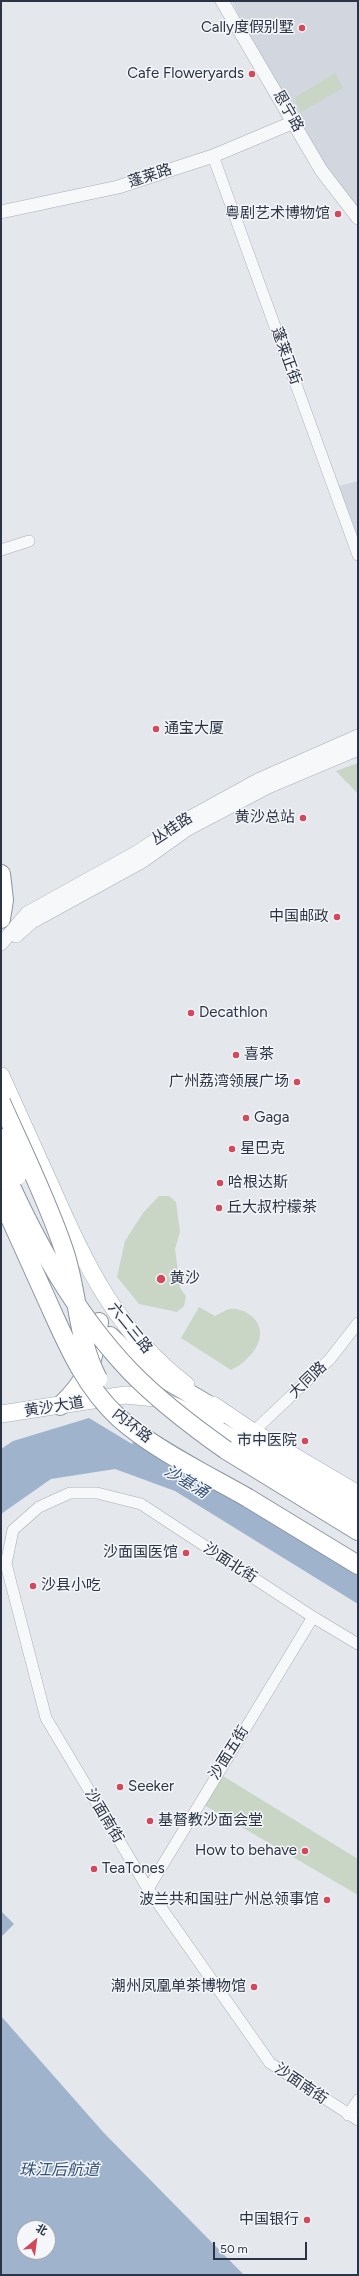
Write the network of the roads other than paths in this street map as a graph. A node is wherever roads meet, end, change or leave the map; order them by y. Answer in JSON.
{"nodes":[{"id":1,"x":222,"y":1,"type":"edge"},
{"id":2,"x":294,"y":122,"type":"junction"},
{"id":3,"x":213,"y":156,"type":"junction"},
{"id":4,"x":1,"y":212,"type":"edge"},
{"id":5,"x":358,"y":218,"type":"edge"},
{"id":6,"x":29,"y":541,"type":"dead end"},
{"id":7,"x":1,"y":550,"type":"edge"},
{"id":8,"x":358,"y":555,"type":"edge"},
{"id":9,"x":358,"y":736,"type":"edge"},
{"id":10,"x":358,"y":749,"type":"edge"},
{"id":11,"x":309,"y":769,"type":"junction"},
{"id":12,"x":280,"y":770,"type":"junction"},
{"id":13,"x":1,"y":874,"type":"edge"},
{"id":14,"x":1,"y":919,"type":"edge"},
{"id":15,"x":1,"y":944,"type":"edge"},
{"id":16,"x":1,"y":948,"type":"edge"},
{"id":17,"x":1,"y":1076,"type":"edge"},
{"id":18,"x":1,"y":1102,"type":"edge"},
{"id":19,"x":1,"y":1138,"type":"edge"},
{"id":20,"x":1,"y":1164,"type":"edge"},
{"id":21,"x":1,"y":1198,"type":"edge"},
{"id":22,"x":98,"y":1322,"type":"junction"},
{"id":23,"x":358,"y":1323,"type":"edge"},
{"id":24,"x":60,"y":1406,"type":"junction"},
{"id":25,"x":1,"y":1414,"type":"edge"},
{"id":26,"x":224,"y":1414,"type":"junction"},
{"id":27,"x":119,"y":1418,"type":"junction"},
{"id":28,"x":253,"y":1432,"type":"junction"},
{"id":29,"x":97,"y":1493,"type":"joint"},
{"id":30,"x":358,"y":1494,"type":"edge"},
{"id":31,"x":358,"y":1513,"type":"edge"},
{"id":32,"x":358,"y":1531,"type":"edge"},
{"id":33,"x":358,"y":1565,"type":"edge"},
{"id":34,"x":313,"y":1617,"type":"junction"},
{"id":35,"x":358,"y":1644,"type":"edge"},
{"id":36,"x":148,"y":1889,"type":"junction"},
{"id":37,"x":358,"y":2100,"type":"edge"},
{"id":38,"x":353,"y":2118,"type":"edge"}],
"edges":[{"from":1,"to":2,"type":"street","name":"恩宁路"},
{"from":2,"to":3,"type":"street","name":"蓬莱路"},
{"from":2,"to":5,"type":"street","name":"恩宁路"},
{"from":3,"to":4,"type":"street","name":"蓬莱路"},
{"from":3,"to":8,"type":"street","name":"蓬莱正街"},
{"from":6,"to":7,"type":"street"},
{"from":9,"to":12,"type":"street","name":"丛桂路"},
{"from":10,"to":11,"type":"street","name":"丛桂路"},
{"from":11,"to":12,"type":"street"},
{"from":11,"to":16,"type":"street","name":"丛桂路"},
{"from":12,"to":15,"type":"street","name":"丛桂路"},
{"from":13,"to":14,"type":"highway"},
{"from":17,"to":26,"type":"main road","name":"六二三路"},
{"from":18,"to":27,"type":"highway","bridge":true},
{"from":19,"to":22,"type":"highway","bridge":true},
{"from":20,"to":32,"type":"highway","bridge":true},
{"from":21,"to":27,"type":"highway","name":"内环路","bridge":true},
{"from":22,"to":24,"type":"highway"},
{"from":22,"to":26,"type":"highway"},
{"from":23,"to":28,"type":"street","name":"大同路"},
{"from":24,"to":25,"type":"main road","name":"黄沙大道"},
{"from":24,"to":31,"type":"main road","name":"黄沙大道"},
{"from":26,"to":28,"type":"main road","name":"六二三路"},
{"from":27,"to":33,"type":"highway","name":"内环路","bridge":true},
{"from":28,"to":30,"type":"main road","name":"六二三路"},
{"from":29,"to":34,"type":"street","name":"沙面北街"},
{"from":29,"to":36,"type":"street","name":"沙面南街"},
{"from":34,"to":35,"type":"street","name":"沙面北街"},
{"from":34,"to":36,"type":"street","name":"沙面五街"},
{"from":36,"to":38,"type":"street","name":"沙面南街"},
{"from":37,"to":38,"type":"street"}]}
